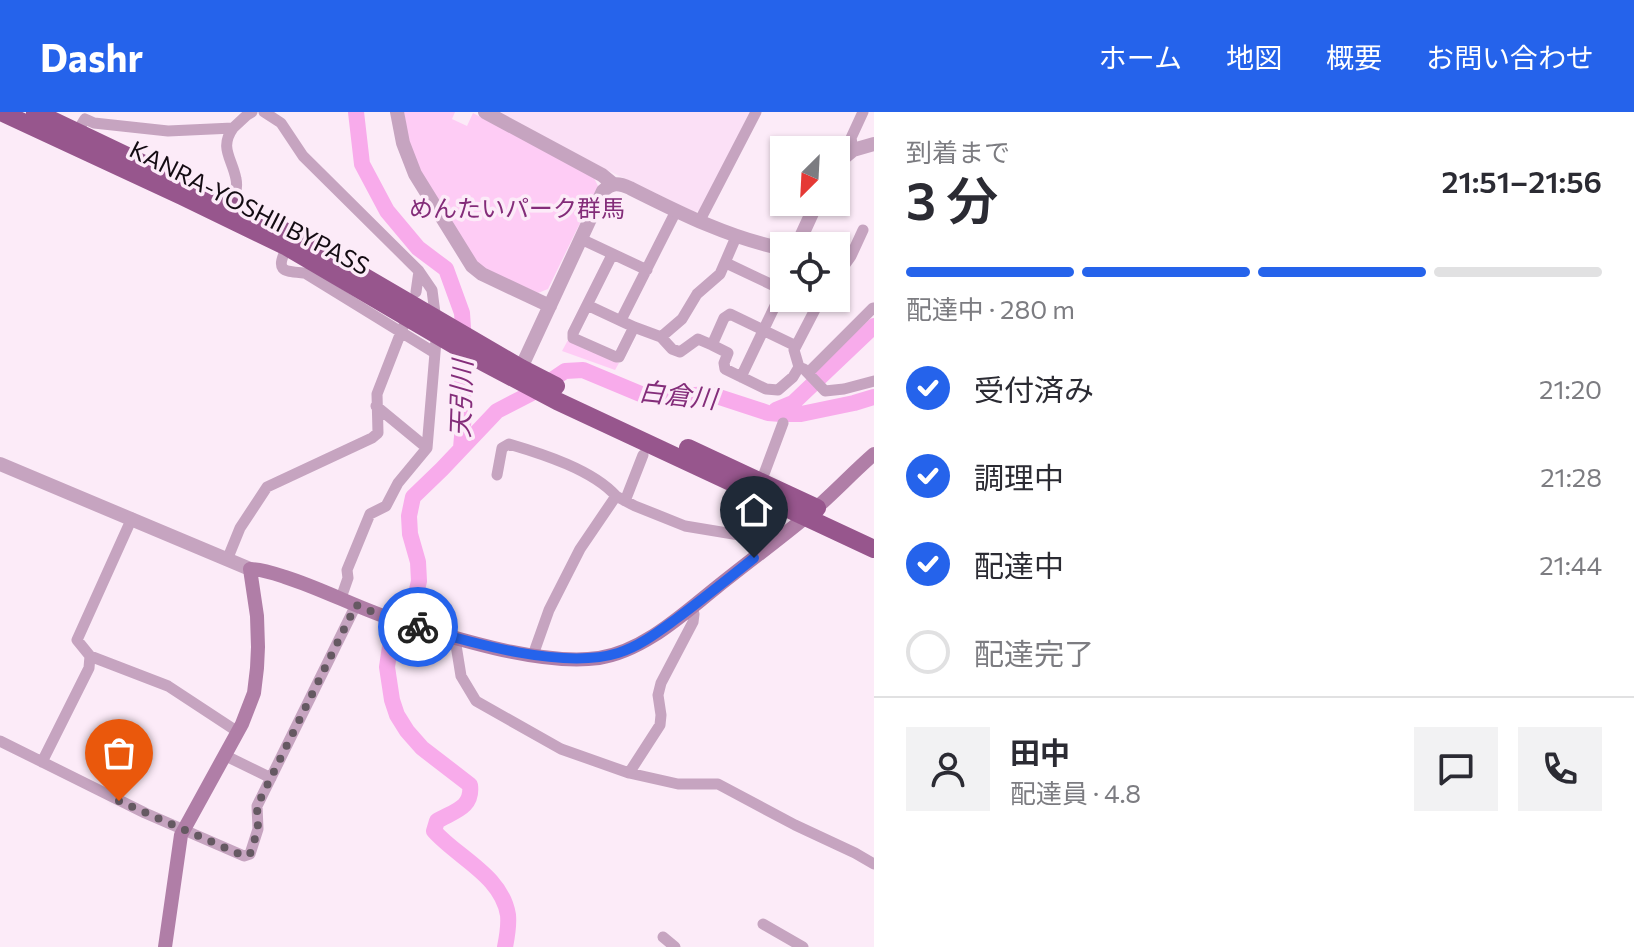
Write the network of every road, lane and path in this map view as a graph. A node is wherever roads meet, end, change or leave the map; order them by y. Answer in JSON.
{"nodes":[{"id":1,"x":1,"y":112,"type":"edge"},
{"id":2,"x":35,"y":112,"type":"edge"},
{"id":3,"x":264,"y":112,"type":"edge"},
{"id":4,"x":397,"y":112,"type":"edge"},
{"id":5,"x":485,"y":112,"type":"edge"},
{"id":6,"x":756,"y":112,"type":"edge"},
{"id":7,"x":863,"y":112,"type":"edge"},
{"id":8,"x":248,"y":113,"type":"edge"},
{"id":9,"x":233,"y":128,"type":"junction"},
{"id":10,"x":77,"y":132,"type":"junction"},
{"id":11,"x":874,"y":144,"type":"edge"},
{"id":12,"x":853,"y":150,"type":"junction"},
{"id":13,"x":850,"y":152,"type":"edge"},
{"id":14,"x":613,"y":184,"type":"junction"},
{"id":15,"x":231,"y":205,"type":"junction"},
{"id":16,"x":676,"y":211,"type":"junction"},
{"id":17,"x":699,"y":222,"type":"junction"},
{"id":18,"x":863,"y":230,"type":"dead end"},
{"id":19,"x":736,"y":237,"type":"junction"},
{"id":20,"x":581,"y":239,"type":"junction"},
{"id":21,"x":770,"y":246,"type":"edge"},
{"id":22,"x":287,"y":247,"type":"junction"},
{"id":23,"x":612,"y":255,"type":"junction"},
{"id":24,"x":850,"y":257,"type":"edge"},
{"id":25,"x":726,"y":263,"type":"junction"},
{"id":26,"x":647,"y":270,"type":"junction"},
{"id":27,"x":419,"y":271,"type":"junction"},
{"id":28,"x":770,"y":283,"type":"edge"},
{"id":29,"x":416,"y":292,"type":"dead end"},
{"id":30,"x":587,"y":305,"type":"junction"},
{"id":31,"x":550,"y":306,"type":"junction"},
{"id":32,"x":873,"y":308,"type":"edge"},
{"id":33,"x":772,"y":312,"type":"edge"},
{"id":34,"x":813,"y":312,"type":"edge"},
{"id":35,"x":621,"y":320,"type":"junction"},
{"id":36,"x":431,"y":324,"type":"junction"},
{"id":37,"x":634,"y":327,"type":"junction"},
{"id":38,"x":402,"y":330,"type":"junction"},
{"id":39,"x":764,"y":330,"type":"junction"},
{"id":40,"x":661,"y":337,"type":"junction"},
{"id":41,"x":712,"y":345,"type":"junction"},
{"id":42,"x":796,"y":346,"type":"junction"},
{"id":43,"x":435,"y":353,"type":"junction"},
{"id":44,"x":527,"y":376,"type":"junction"},
{"id":45,"x":810,"y":376,"type":"junction"},
{"id":46,"x":741,"y":377,"type":"junction"},
{"id":47,"x":874,"y":381,"type":"edge"},
{"id":48,"x":376,"y":406,"type":"junction"},
{"id":49,"x":783,"y":423,"type":"dead end"},
{"id":50,"x":427,"y":448,"type":"junction"},
{"id":51,"x":874,"y":454,"type":"edge"},
{"id":52,"x":643,"y":455,"type":"dead end"},
{"id":53,"x":0,"y":464,"type":"edge"},
{"id":54,"x":497,"y":475,"type":"dead end"},
{"id":55,"x":760,"y":488,"type":"junction"},
{"id":56,"x":621,"y":499,"type":"junction"},
{"id":57,"x":812,"y":512,"type":"junction"},
{"id":58,"x":132,"y":518,"type":"junction"},
{"id":59,"x":742,"y":535,"type":"junction"},
{"id":60,"x":874,"y":536,"type":"edge"},
{"id":61,"x":775,"y":541,"type":"junction"},
{"id":62,"x":874,"y":549,"type":"edge"},
{"id":63,"x":227,"y":560,"type":"junction"},
{"id":64,"x":250,"y":569,"type":"junction"},
{"id":65,"x":341,"y":598,"type":"junction"},
{"id":66,"x":356,"y":605,"type":"junction"},
{"id":67,"x":692,"y":607,"type":"junction"},
{"id":68,"x":455,"y":639,"type":"junction"},
{"id":69,"x":533,"y":655,"type":"junction"},
{"id":70,"x":90,"y":656,"type":"junction"},
{"id":71,"x":238,"y":732,"type":"junction"},
{"id":72,"x":0,"y":741,"type":"edge"},
{"id":73,"x":226,"y":756,"type":"junction"},
{"id":74,"x":42,"y":762,"type":"junction"},
{"id":75,"x":629,"y":773,"type":"junction"},
{"id":76,"x":271,"y":778,"type":"junction"},
{"id":77,"x":874,"y":864,"type":"edge"},
{"id":78,"x":763,"y":924,"type":"dead end"},
{"id":79,"x":663,"y":937,"type":"dead end"},
{"id":80,"x":165,"y":947,"type":"edge"},
{"id":81,"x":675,"y":947,"type":"edge"},
{"id":82,"x":803,"y":947,"type":"edge"}],
"edges":[{"from":1,"to":22,"type":"highway","name":"KANRA-YOSHII BYPASS"},
{"from":2,"to":10,"type":"highway","name":"KANRA-YOSHII BYPASS"},
{"from":3,"to":27,"type":"street"},
{"from":4,"to":31,"type":"street"},
{"from":5,"to":14,"type":"street"},
{"from":6,"to":17,"type":"street"},
{"from":7,"to":12,"type":"street"},
{"from":8,"to":9,"type":"street"},
{"from":9,"to":10,"type":"street"},
{"from":9,"to":15,"type":"street"},
{"from":10,"to":15,"type":"highway","name":"KANRA-YOSHII BYPASS"},
{"from":11,"to":12,"type":"street"},
{"from":12,"to":13,"type":"street"},
{"from":14,"to":16,"type":"street"},
{"from":14,"to":20,"type":"street"},
{"from":15,"to":36,"type":"highway","name":"KANRA-YOSHII BYPASS"},
{"from":16,"to":17,"type":"street"},
{"from":16,"to":26,"type":"street"},
{"from":17,"to":19,"type":"street"},
{"from":18,"to":24,"type":"street"},
{"from":19,"to":21,"type":"street"},
{"from":19,"to":25,"type":"street"},
{"from":20,"to":23,"type":"street"},
{"from":20,"to":31,"type":"street"},
{"from":22,"to":36,"type":"highway","name":"KANRA-YOSHII BYPASS"},
{"from":22,"to":38,"type":"street"},
{"from":23,"to":26,"type":"street"},
{"from":23,"to":30,"type":"street"},
{"from":25,"to":28,"type":"street"},
{"from":25,"to":40,"type":"street"},
{"from":26,"to":35,"type":"street"},
{"from":27,"to":29,"type":"street"},
{"from":27,"to":43,"type":"street"},
{"from":30,"to":35,"type":"street"},
{"from":30,"to":37,"type":"street"},
{"from":31,"to":44,"type":"street"},
{"from":32,"to":45,"type":"street"},
{"from":33,"to":39,"type":"street"},
{"from":34,"to":42,"type":"street"},
{"from":35,"to":37,"type":"street"},
{"from":36,"to":44,"type":"highway","name":"KANRA-YOSHII BYPASS"},
{"from":37,"to":40,"type":"street"},
{"from":38,"to":43,"type":"street"},
{"from":38,"to":48,"type":"street"},
{"from":39,"to":41,"type":"street"},
{"from":39,"to":42,"type":"street"},
{"from":39,"to":46,"type":"street"},
{"from":40,"to":41,"type":"street"},
{"from":41,"to":46,"type":"street"},
{"from":42,"to":45,"type":"street"},
{"from":43,"to":50,"type":"street"},
{"from":44,"to":55,"type":"highway","name":"KANRA-YOSHII BYPASS"},
{"from":45,"to":46,"type":"street"},
{"from":45,"to":47,"type":"street"},
{"from":48,"to":50,"type":"street"},
{"from":48,"to":63,"type":"street"},
{"from":49,"to":55,"type":"street"},
{"from":50,"to":65,"type":"street"},
{"from":51,"to":57,"type":"main road"},
{"from":52,"to":56,"type":"street"},
{"from":53,"to":58,"type":"street"},
{"from":54,"to":56,"type":"street"},
{"from":55,"to":57,"type":"highway"},
{"from":55,"to":59,"type":"street"},
{"from":56,"to":59,"type":"street"},
{"from":56,"to":69,"type":"street"},
{"from":57,"to":60,"type":"highway"},
{"from":57,"to":61,"type":"main road"},
{"from":57,"to":62,"type":"highway"},
{"from":58,"to":63,"type":"street"},
{"from":58,"to":70,"type":"street"},
{"from":59,"to":61,"type":"street"},
{"from":61,"to":67,"type":"main road"},
{"from":63,"to":64,"type":"street"},
{"from":64,"to":65,"type":"main road"},
{"from":64,"to":71,"type":"main road"},
{"from":65,"to":66,"type":"main road"},
{"from":66,"to":68,"type":"main road"},
{"from":66,"to":76,"type":"street"},
{"from":67,"to":69,"type":"main road"},
{"from":67,"to":75,"type":"street"},
{"from":68,"to":69,"type":"main road"},
{"from":68,"to":75,"type":"street"},
{"from":70,"to":71,"type":"street"},
{"from":70,"to":74,"type":"street"},
{"from":71,"to":73,"type":"main road"},
{"from":72,"to":74,"type":"street"},
{"from":73,"to":76,"type":"street"},
{"from":73,"to":80,"type":"main road"},
{"from":74,"to":76,"type":"street"},
{"from":75,"to":77,"type":"street"},
{"from":78,"to":82,"type":"street"},
{"from":79,"to":81,"type":"street"}]}
